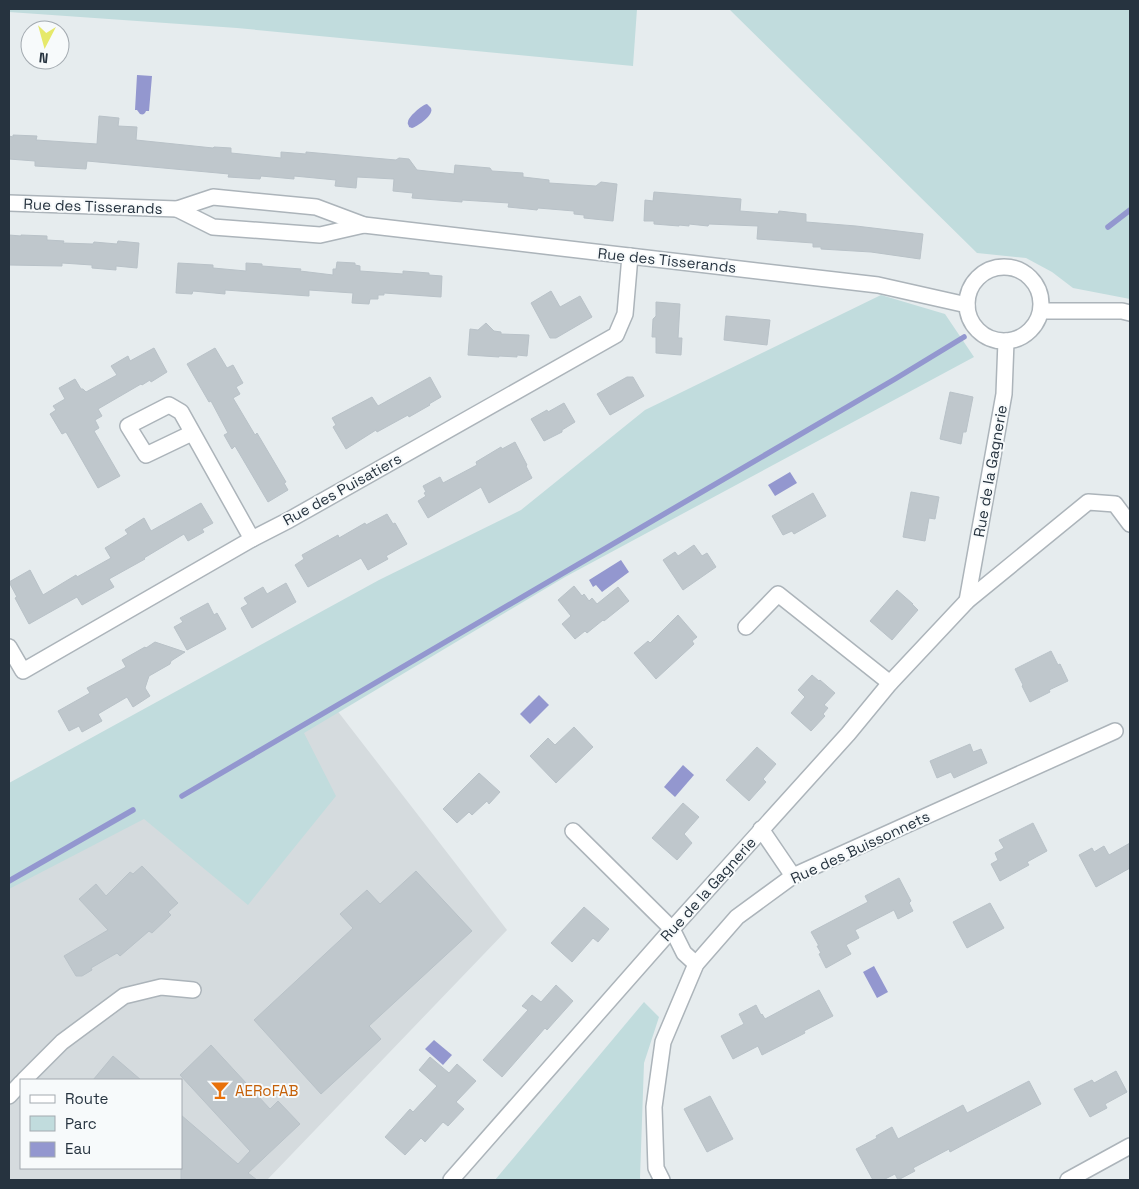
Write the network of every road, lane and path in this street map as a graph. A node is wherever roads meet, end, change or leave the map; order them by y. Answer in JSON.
{"nodes":[{"id":1,"x":9,"y":204,"type":"edge"},
{"id":2,"x":177,"y":208,"type":"junction"},
{"id":3,"x":364,"y":225,"type":"junction"},
{"id":4,"x":630,"y":256,"type":"junction"},
{"id":5,"x":967,"y":305,"type":"junction"},
{"id":6,"x":1041,"y":311,"type":"junction"},
{"id":7,"x":1130,"y":313,"type":"edge"},
{"id":8,"x":1006,"y":341,"type":"junction"},
{"id":9,"x":192,"y":433,"type":"dead end"},
{"id":10,"x":1130,"y":524,"type":"edge"},
{"id":11,"x":252,"y":539,"type":"junction"},
{"id":12,"x":967,"y":601,"type":"junction"},
{"id":13,"x":746,"y":627,"type":"dead end"},
{"id":14,"x":9,"y":647,"type":"edge"},
{"id":15,"x":890,"y":683,"type":"junction"},
{"id":16,"x":1115,"y":731,"type":"dead end"},
{"id":17,"x":761,"y":829,"type":"junction"},
{"id":18,"x":573,"y":831,"type":"dead end"},
{"id":19,"x":793,"y":876,"type":"junction"},
{"id":20,"x":672,"y":929,"type":"junction"},
{"id":21,"x":696,"y":964,"type":"junction"},
{"id":22,"x":193,"y":990,"type":"dead end"},
{"id":23,"x":25,"y":1079,"type":"edge"},
{"id":24,"x":20,"y":1084,"type":"edge"},
{"id":25,"x":9,"y":1096,"type":"edge"},
{"id":26,"x":1130,"y":1146,"type":"edge"},
{"id":27,"x":452,"y":1180,"type":"edge"},
{"id":28,"x":662,"y":1180,"type":"edge"},
{"id":29,"x":1068,"y":1180,"type":"edge"}],
"edges":[{"from":1,"to":2,"type":"street","name":"Rue des Tisserands"},
{"from":2,"to":3,"type":"street","name":"Rue des Tisserands"},
{"from":2,"to":3,"type":"street","name":"Rue des Tisserands"},
{"from":3,"to":4,"type":"street","name":"Rue des Tisserands"},
{"from":4,"to":5,"type":"street","name":"Rue des Tisserands"},
{"from":4,"to":11,"type":"street","name":"Rue des Puisatiers"},
{"from":5,"to":6,"type":"street"},
{"from":5,"to":8,"type":"street"},
{"from":6,"to":7,"type":"street"},
{"from":6,"to":8,"type":"street"},
{"from":8,"to":12,"type":"street","name":"Rue de la Gagnerie"},
{"from":9,"to":11,"type":"street"},
{"from":10,"to":12,"type":"street","name":"Rue de la Gagnerie"},
{"from":11,"to":14,"type":"street","name":"Rue des Puisatiers"},
{"from":12,"to":15,"type":"street","name":"Rue de la Gagnerie"},
{"from":13,"to":15,"type":"street"},
{"from":15,"to":17,"type":"street","name":"Rue de la Gagnerie"},
{"from":16,"to":19,"type":"street","name":"Rue des Buissonnets"},
{"from":17,"to":19,"type":"street"},
{"from":17,"to":20,"type":"street","name":"Rue de la Gagnerie"},
{"from":18,"to":20,"type":"street"},
{"from":19,"to":21,"type":"street","name":"Rue des Buissonnets"},
{"from":20,"to":21,"type":"street"},
{"from":20,"to":27,"type":"street","name":"Rue de la Gagnerie"},
{"from":21,"to":28,"type":"street","name":"Rue des Buissonnets"},
{"from":22,"to":23,"type":"street"},
{"from":24,"to":25,"type":"street"},
{"from":26,"to":29,"type":"street"}]}
